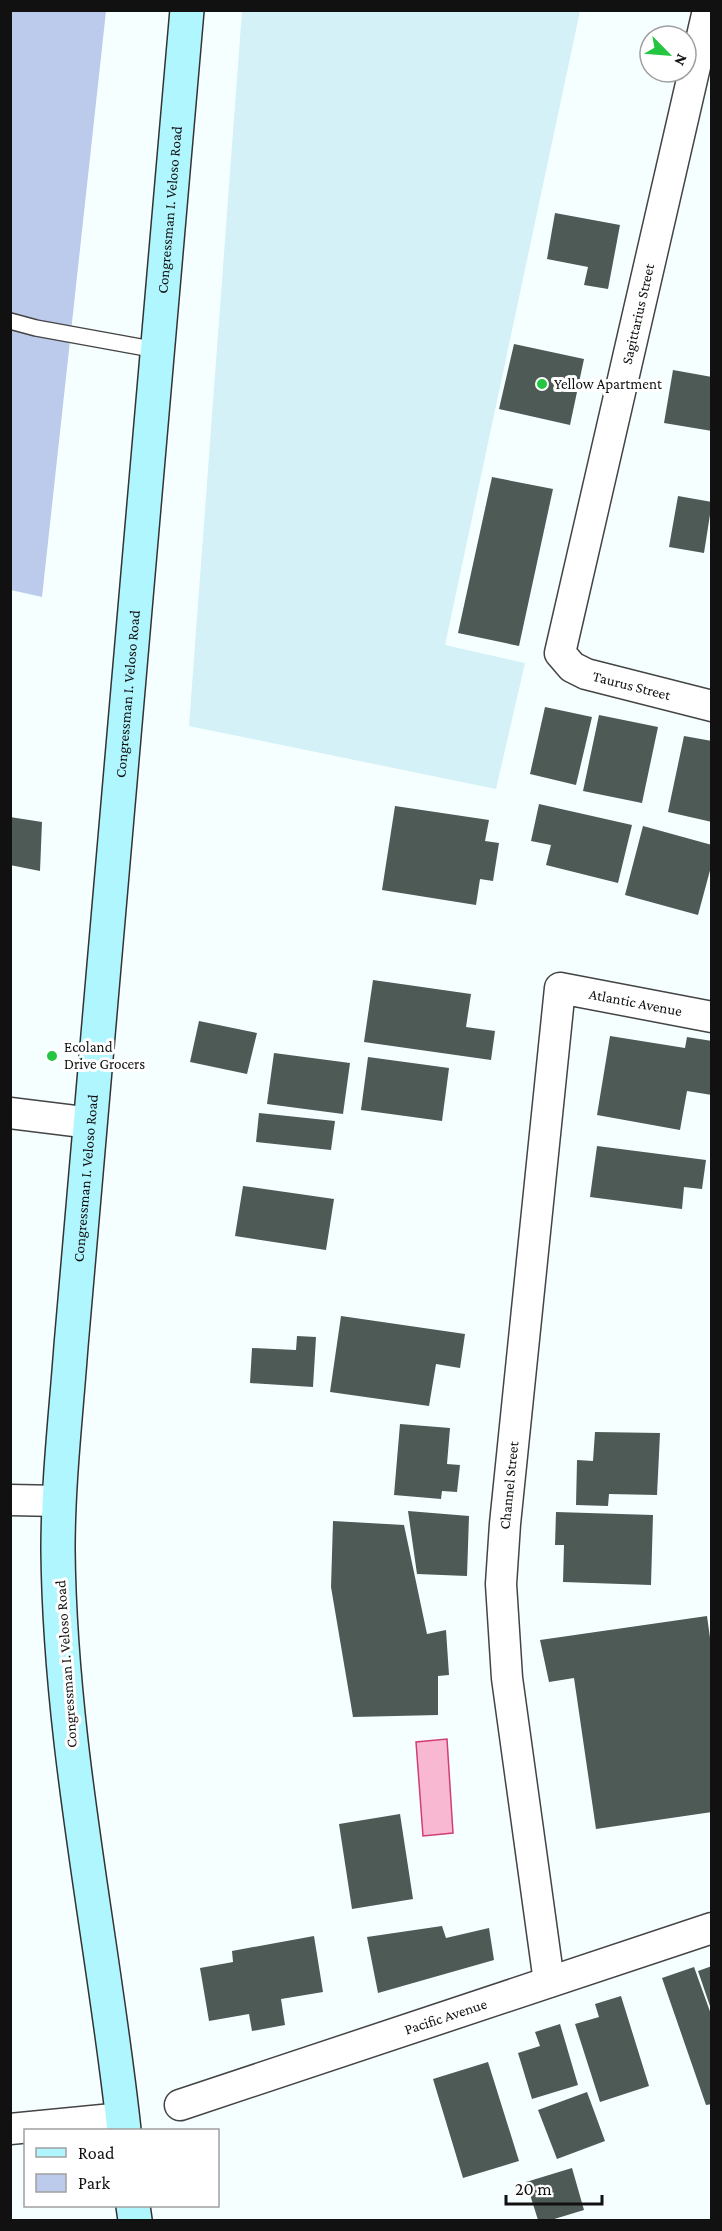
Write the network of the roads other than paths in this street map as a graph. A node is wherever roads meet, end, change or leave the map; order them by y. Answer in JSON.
{"nodes":[{"id":1,"x":187,"y":10,"type":"edge"},
{"id":2,"x":708,"y":10,"type":"edge"},
{"id":3,"x":705,"y":56,"type":"edge"},
{"id":4,"x":10,"y":321,"type":"edge"},
{"id":5,"x":157,"y":350,"type":"junction"},
{"id":6,"x":560,"y":653,"type":"joint"},
{"id":7,"x":711,"y":706,"type":"edge"},
{"id":8,"x":560,"y":988,"type":"joint"},
{"id":9,"x":711,"y":1017,"type":"edge"},
{"id":10,"x":10,"y":1113,"type":"edge"},
{"id":11,"x":91,"y":1123,"type":"junction"},
{"id":12,"x":10,"y":1500,"type":"edge"},
{"id":13,"x":60,"y":1501,"type":"junction"},
{"id":14,"x":711,"y":1928,"type":"edge"},
{"id":15,"x":549,"y":1982,"type":"junction"},
{"id":16,"x":180,"y":2105,"type":"dead end"},
{"id":17,"x":124,"y":2124,"type":"edge"},
{"id":18,"x":10,"y":2129,"type":"edge"}],
"edges":[{"from":1,"to":5,"type":"main road","name":"Congressman I. Veloso Road"},
{"from":2,"to":3,"type":"street","name":"Sagittarius Street"},
{"from":3,"to":6,"type":"street","name":"Sagittarius Street"},
{"from":4,"to":5,"type":"lane"},
{"from":5,"to":11,"type":"main road","name":"Congressman I. Veloso Road"},
{"from":6,"to":7,"type":"street","name":"Taurus Street"},
{"from":8,"to":9,"type":"street","name":"Atlantic Avenue"},
{"from":8,"to":15,"type":"street","name":"Channel Street"},
{"from":10,"to":11,"type":"street"},
{"from":11,"to":13,"type":"main road","name":"Congressman I. Veloso Road"},
{"from":12,"to":13,"type":"street"},
{"from":13,"to":17,"type":"main road","name":"Congressman I. Veloso Road"},
{"from":14,"to":15,"type":"street","name":"Pacific Avenue"},
{"from":15,"to":16,"type":"street","name":"Pacific Avenue"},
{"from":17,"to":18,"type":"street"}]}
